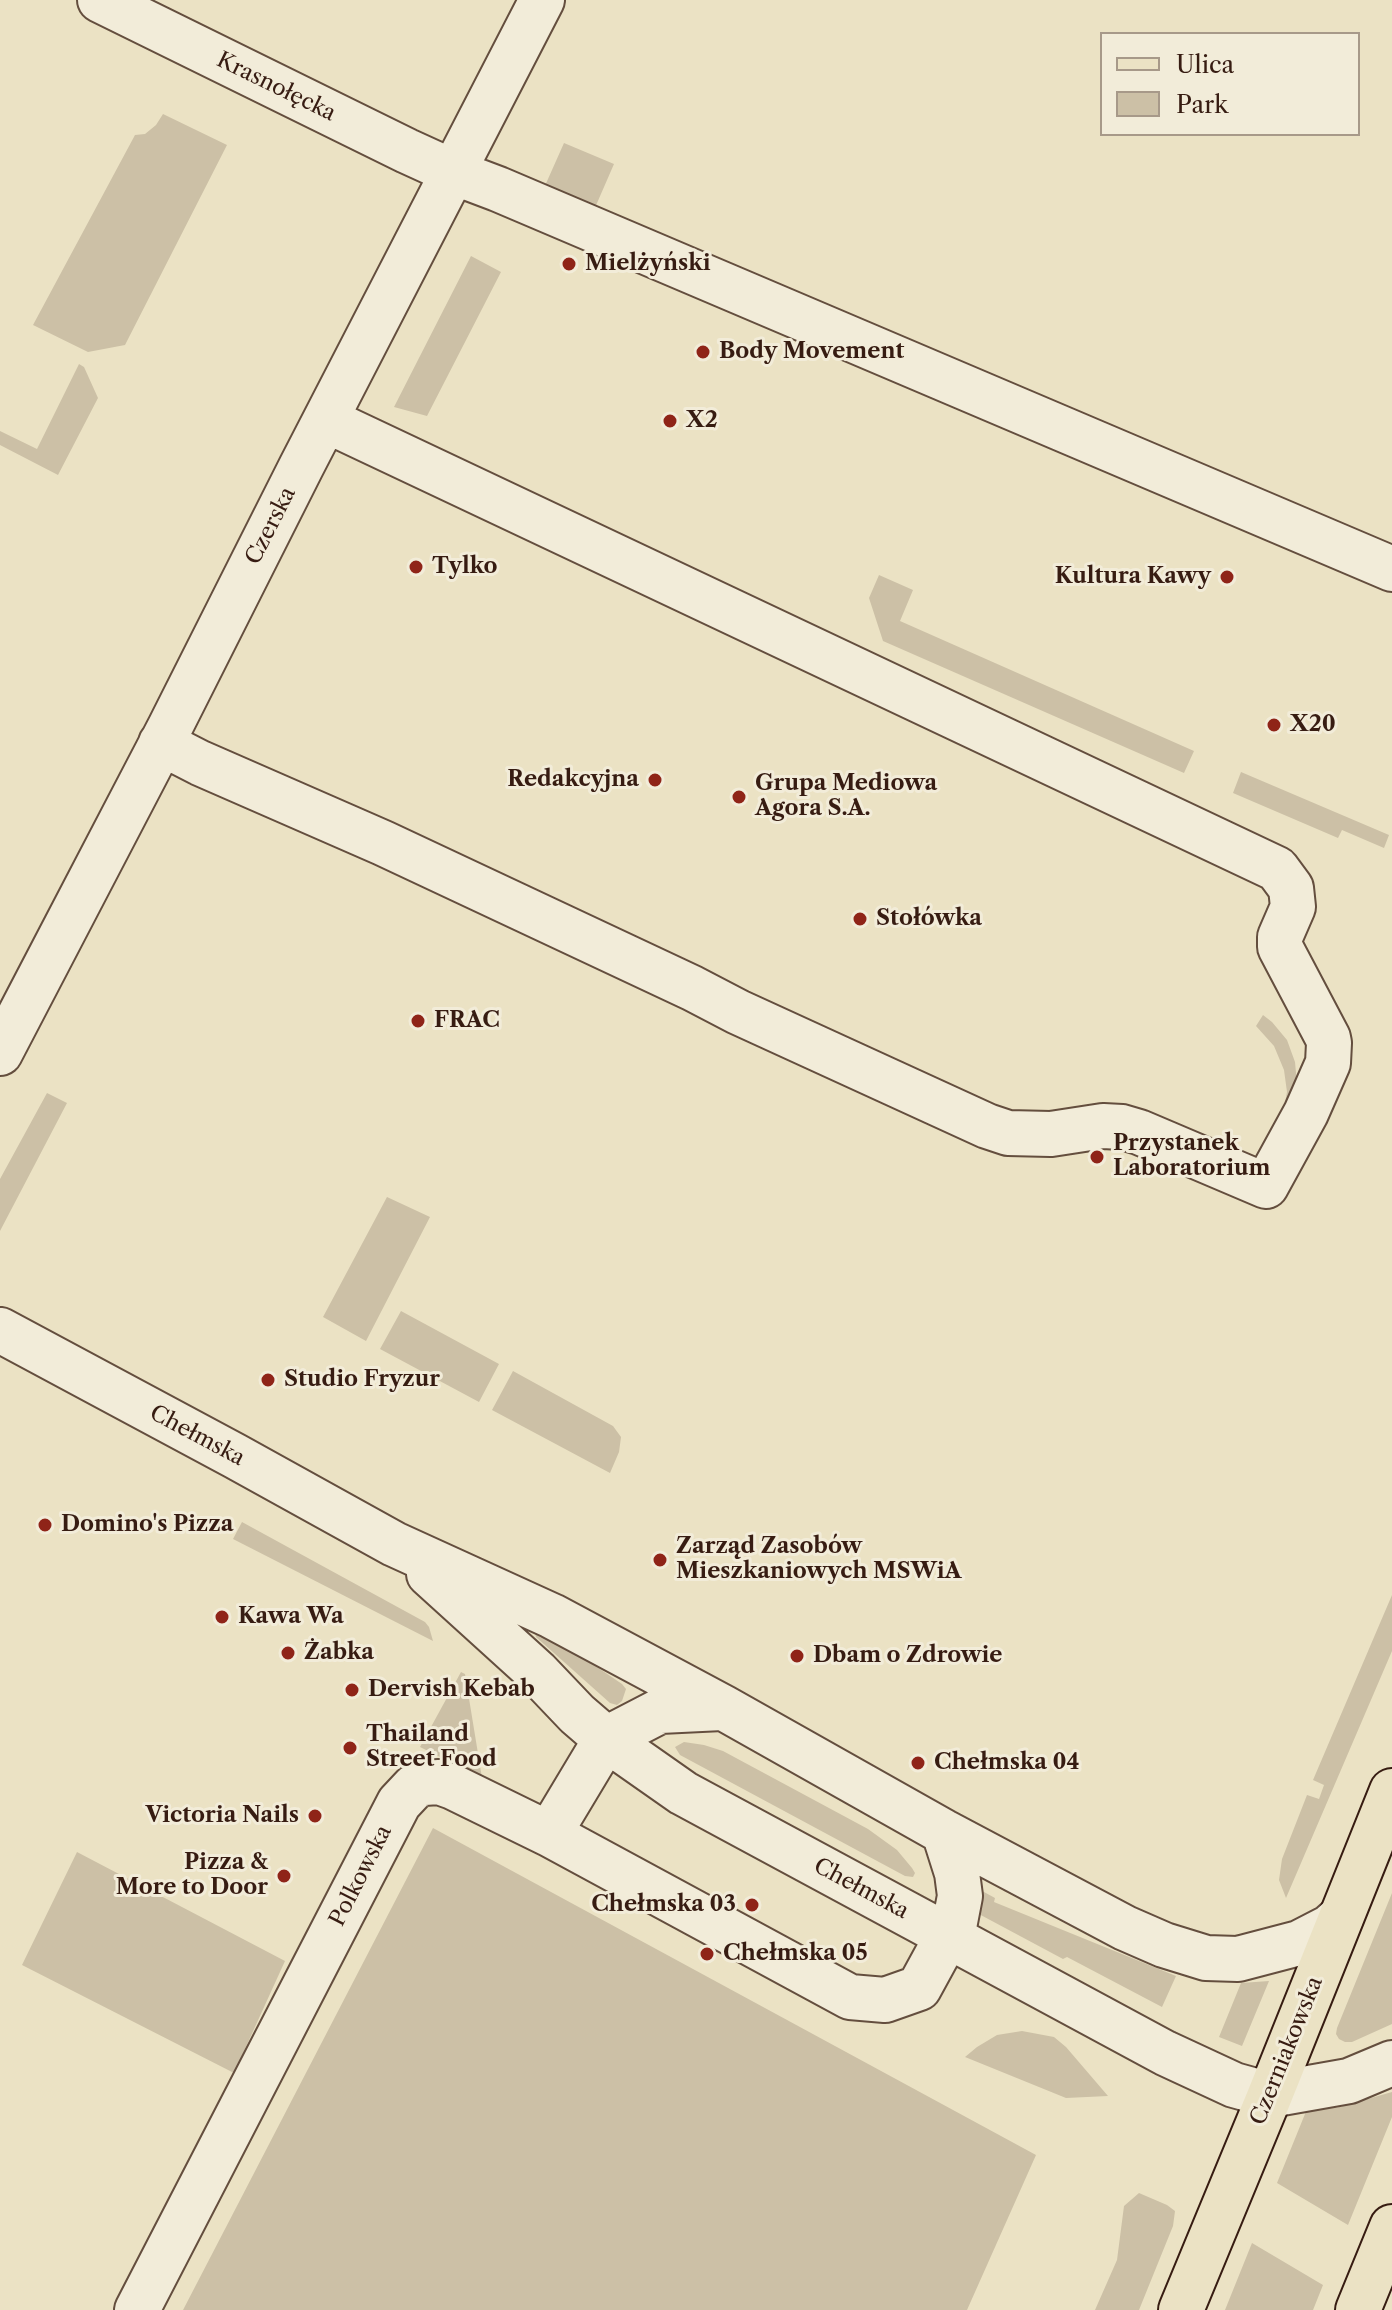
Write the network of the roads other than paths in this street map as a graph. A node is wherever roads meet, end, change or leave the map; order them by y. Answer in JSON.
{"nodes":[{"id":1,"x":100,"y":0,"type":"edge"},
{"id":2,"x":542,"y":0,"type":"edge"},
{"id":3,"x":453,"y":172,"type":"junction"},
{"id":4,"x":326,"y":420,"type":"junction"},
{"id":5,"x":1392,"y":569,"type":"edge"},
{"id":6,"x":161,"y":743,"type":"junction"},
{"id":7,"x":0,"y":1053,"type":"edge"},
{"id":8,"x":0,"y":1330,"type":"edge"},
{"id":9,"x":394,"y":1544,"type":"junction"},
{"id":10,"x":724,"y":1708,"type":"junction"},
{"id":11,"x":606,"y":1739,"type":"junction"},
{"id":12,"x":1392,"y":1791,"type":"edge"},
{"id":13,"x":944,"y":1832,"type":"junction"},
{"id":14,"x":549,"y":1834,"type":"junction"},
{"id":15,"x":1341,"y":1917,"type":"junction"},
{"id":16,"x":949,"y":1935,"type":"junction"},
{"id":17,"x":1392,"y":2063,"type":"edge"},
{"id":18,"x":1270,"y":2095,"type":"junction"},
{"id":19,"x":1392,"y":2227,"type":"edge"},
{"id":20,"x":137,"y":2310,"type":"edge"},
{"id":21,"x":1181,"y":2310,"type":"edge"},
{"id":22,"x":1358,"y":2310,"type":"edge"}],
"edges":[{"from":1,"to":3,"type":"street","name":"Krasnołęcka"},
{"from":2,"to":3,"type":"street","name":"Czerska"},
{"from":3,"to":4,"type":"street","name":"Czerska"},
{"from":3,"to":5,"type":"street","name":"Krasnołęcka"},
{"from":4,"to":6,"type":"street","name":"Czerska"},
{"from":4,"to":6,"type":"street"},
{"from":6,"to":7,"type":"street","name":"Czerska"},
{"from":8,"to":9,"type":"street","name":"Chełmska"},
{"from":9,"to":10,"type":"street","name":"Chełmska"},
{"from":9,"to":11,"type":"street","name":"Chełmska"},
{"from":10,"to":11,"type":"street"},
{"from":10,"to":13,"type":"street","name":"Chełmska"},
{"from":11,"to":14,"type":"street"},
{"from":11,"to":16,"type":"street","name":"Chełmska"},
{"from":12,"to":15,"type":"main road","name":"Czerniakowska"},
{"from":13,"to":15,"type":"street","name":"Chełmska"},
{"from":13,"to":16,"type":"street","name":"Polkowska"},
{"from":14,"to":16,"type":"street","name":"Polkowska"},
{"from":14,"to":20,"type":"street","name":"Polkowska"},
{"from":15,"to":18,"type":"main road","name":"Czerniakowska"},
{"from":16,"to":18,"type":"street","name":"Chełmska"},
{"from":17,"to":18,"type":"street","name":"Chełmska"},
{"from":18,"to":21,"type":"main road","name":"Czerniakowska"},
{"from":19,"to":22,"type":"main road"}]}
